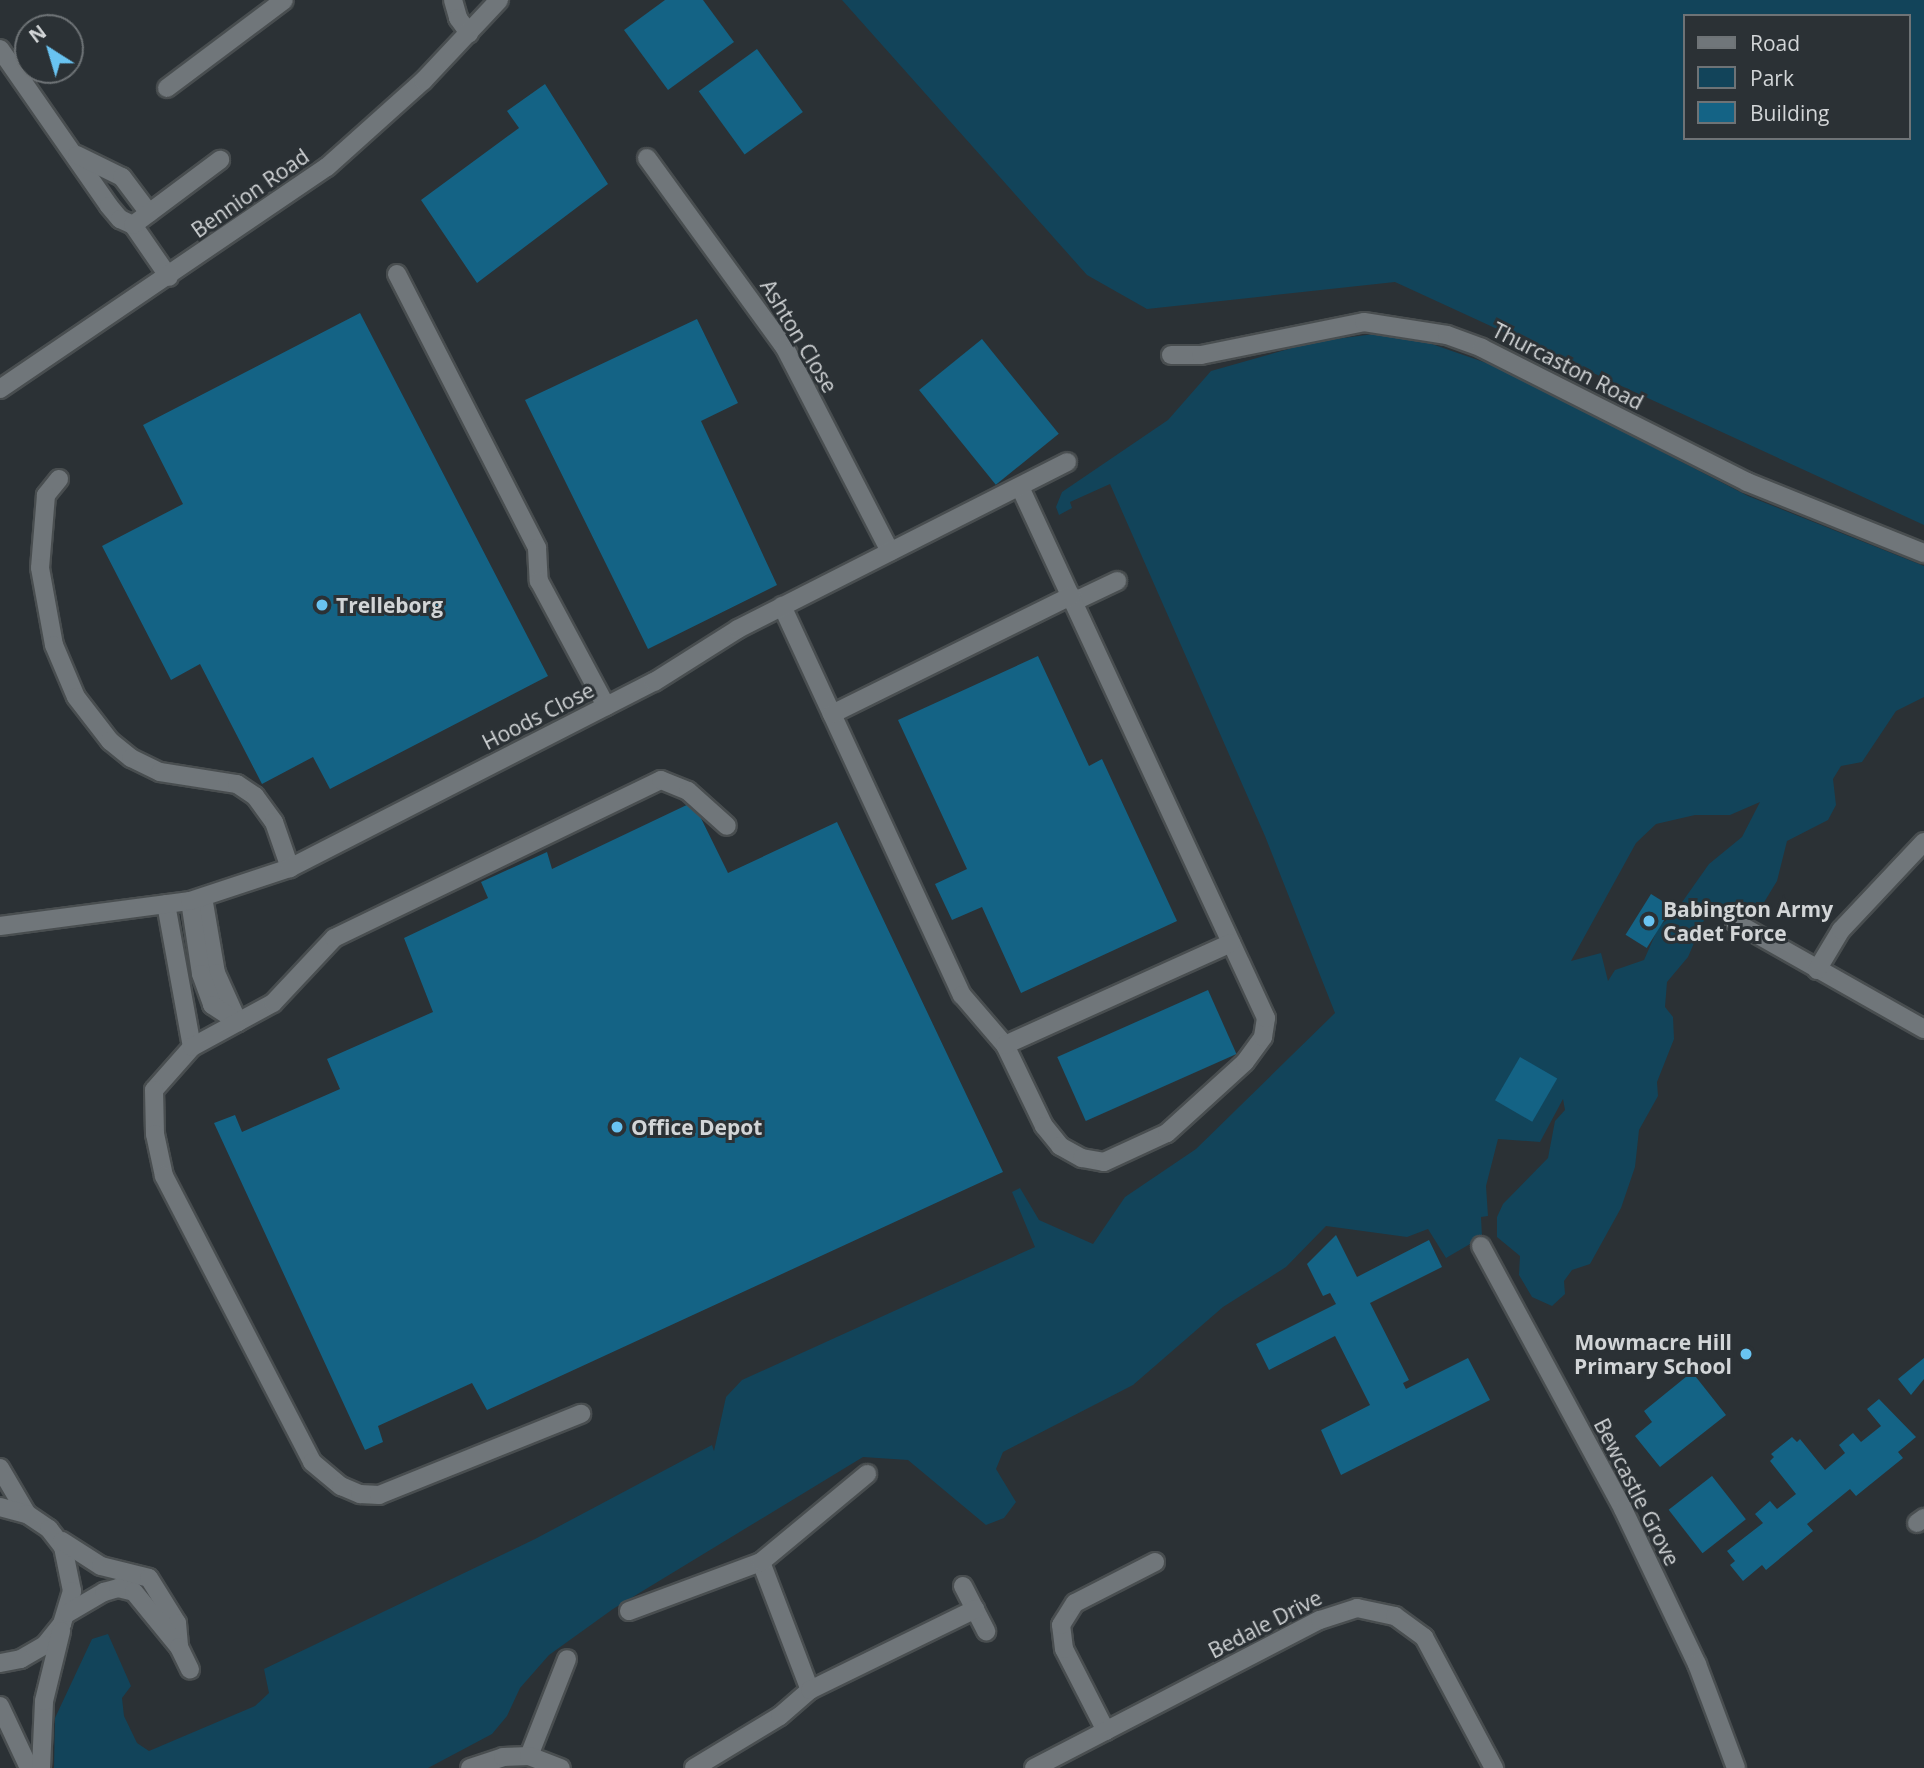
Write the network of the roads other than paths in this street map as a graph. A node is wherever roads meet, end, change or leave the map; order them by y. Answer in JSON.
{"nodes":[{"id":1,"x":284,"y":0,"type":"edge"},
{"id":2,"x":453,"y":0,"type":"edge"},
{"id":3,"x":499,"y":0,"type":"edge"},
{"id":4,"x":469,"y":33,"type":"junction"},
{"id":5,"x":0,"y":49,"type":"edge"},
{"id":6,"x":167,"y":88,"type":"dead end"},
{"id":7,"x":77,"y":155,"type":"junction"},
{"id":8,"x":647,"y":158,"type":"dead end"},
{"id":9,"x":220,"y":160,"type":"dead end"},
{"id":10,"x":149,"y":213,"type":"junction"},
{"id":11,"x":133,"y":225,"type":"junction"},
{"id":12,"x":397,"y":274,"type":"dead end"},
{"id":13,"x":169,"y":277,"type":"junction"},
{"id":14,"x":1171,"y":355,"type":"dead end"},
{"id":15,"x":0,"y":389,"type":"edge"},
{"id":16,"x":1067,"y":462,"type":"dead end"},
{"id":17,"x":59,"y":479,"type":"dead end"},
{"id":18,"x":1020,"y":487,"type":"junction"},
{"id":19,"x":890,"y":551,"type":"junction"},
{"id":20,"x":1924,"y":553,"type":"edge"},
{"id":21,"x":1117,"y":581,"type":"dead end"},
{"id":22,"x":1072,"y":599,"type":"junction"},
{"id":23,"x":782,"y":606,"type":"junction"},
{"id":24,"x":606,"y":706,"type":"junction"},
{"id":25,"x":832,"y":714,"type":"junction"},
{"id":26,"x":727,"y":826,"type":"dead end"},
{"id":27,"x":1924,"y":842,"type":"edge"},
{"id":28,"x":290,"y":868,"type":"junction"},
{"id":29,"x":196,"y":899,"type":"junction"},
{"id":30,"x":166,"y":904,"type":"junction"},
{"id":31,"x":1735,"y":922,"type":"dead end"},
{"id":32,"x":0,"y":926,"type":"edge"},
{"id":33,"x":1231,"y":943,"type":"junction"},
{"id":34,"x":1817,"y":970,"type":"junction"},
{"id":35,"x":238,"y":1022,"type":"junction"},
{"id":36,"x":1924,"y":1029,"type":"edge"},
{"id":37,"x":1004,"y":1045,"type":"junction"},
{"id":38,"x":192,"y":1047,"type":"junction"},
{"id":39,"x":1481,"y":1246,"type":"dead end"},
{"id":40,"x":581,"y":1414,"type":"dead end"},
{"id":41,"x":0,"y":1468,"type":"edge"},
{"id":42,"x":867,"y":1474,"type":"dead end"},
{"id":43,"x":0,"y":1507,"type":"edge"},
{"id":44,"x":27,"y":1514,"type":"junction"},
{"id":45,"x":50,"y":1530,"type":"junction"},
{"id":46,"x":761,"y":1562,"type":"junction"},
{"id":47,"x":1156,"y":1562,"type":"dead end"},
{"id":48,"x":963,"y":1586,"type":"dead end"},
{"id":49,"x":975,"y":1609,"type":"junction"},
{"id":50,"x":629,"y":1611,"type":"dead end"},
{"id":51,"x":65,"y":1618,"type":"junction"},
{"id":52,"x":986,"y":1631,"type":"dead end"},
{"id":53,"x":179,"y":1647,"type":"junction"},
{"id":54,"x":567,"y":1658,"type":"dead end"},
{"id":55,"x":0,"y":1663,"type":"edge"},
{"id":56,"x":190,"y":1671,"type":"dead end"},
{"id":57,"x":810,"y":1690,"type":"junction"},
{"id":58,"x":0,"y":1706,"type":"edge"},
{"id":59,"x":1106,"y":1731,"type":"junction"},
{"id":60,"x":529,"y":1756,"type":"junction"},
{"id":61,"x":29,"y":1768,"type":"edge"},
{"id":62,"x":41,"y":1768,"type":"edge"},
{"id":63,"x":470,"y":1768,"type":"edge"},
{"id":64,"x":561,"y":1768,"type":"edge"},
{"id":65,"x":694,"y":1768,"type":"edge"},
{"id":66,"x":1034,"y":1768,"type":"edge"},
{"id":67,"x":1494,"y":1768,"type":"edge"},
{"id":68,"x":1736,"y":1768,"type":"edge"}],
"edges":[{"from":1,"to":6,"type":"street"},
{"from":2,"to":4,"type":"street"},
{"from":3,"to":4,"type":"street","name":"Bennion Road"},
{"from":4,"to":13,"type":"street","name":"Bennion Road"},
{"from":5,"to":7,"type":"street"},
{"from":7,"to":10,"type":"street"},
{"from":7,"to":11,"type":"street"},
{"from":8,"to":19,"type":"street","name":"Ashton Close"},
{"from":9,"to":10,"type":"street"},
{"from":10,"to":11,"type":"street"},
{"from":11,"to":13,"type":"street"},
{"from":12,"to":24,"type":"street"},
{"from":13,"to":15,"type":"street","name":"Bennion Road"},
{"from":14,"to":20,"type":"street","name":"Thurcaston Road"},
{"from":16,"to":18,"type":"street","name":"Hoods Close"},
{"from":17,"to":28,"type":"street"},
{"from":18,"to":19,"type":"street","name":"Hoods Close"},
{"from":18,"to":22,"type":"street"},
{"from":19,"to":23,"type":"street","name":"Hoods Close"},
{"from":21,"to":22,"type":"street"},
{"from":22,"to":25,"type":"street"},
{"from":22,"to":33,"type":"street"},
{"from":23,"to":24,"type":"street","name":"Hoods Close"},
{"from":23,"to":25,"type":"street"},
{"from":24,"to":28,"type":"street","name":"Hoods Close"},
{"from":25,"to":37,"type":"street"},
{"from":26,"to":35,"type":"street"},
{"from":27,"to":34,"type":"street"},
{"from":28,"to":29,"type":"street","name":"Hoods Close"},
{"from":29,"to":30,"type":"street","name":"Hoods Close"},
{"from":29,"to":35,"type":"street"},
{"from":30,"to":32,"type":"street","name":"Hoods Close"},
{"from":30,"to":38,"type":"street"},
{"from":31,"to":34,"type":"street"},
{"from":33,"to":37,"type":"street"},
{"from":33,"to":37,"type":"street"},
{"from":34,"to":36,"type":"street"},
{"from":35,"to":38,"type":"street"},
{"from":38,"to":40,"type":"street"},
{"from":39,"to":68,"type":"street","name":"Bewcastle Grove"},
{"from":41,"to":44,"type":"street"},
{"from":42,"to":46,"type":"street"},
{"from":43,"to":44,"type":"street"},
{"from":44,"to":45,"type":"street"},
{"from":45,"to":51,"type":"street"},
{"from":45,"to":53,"type":"street"},
{"from":46,"to":50,"type":"street"},
{"from":46,"to":57,"type":"street"},
{"from":47,"to":59,"type":"street"},
{"from":48,"to":49,"type":"street"},
{"from":49,"to":52,"type":"street"},
{"from":49,"to":57,"type":"street"},
{"from":51,"to":53,"type":"street"},
{"from":51,"to":55,"type":"street"},
{"from":51,"to":62,"type":"street"},
{"from":53,"to":56,"type":"street"},
{"from":54,"to":60,"type":"street"},
{"from":57,"to":65,"type":"street"},
{"from":58,"to":61,"type":"street"},
{"from":59,"to":66,"type":"street","name":"Bedale Drive"},
{"from":59,"to":67,"type":"street","name":"Bedale Drive"},
{"from":60,"to":63,"type":"street"},
{"from":60,"to":64,"type":"street"}]}
